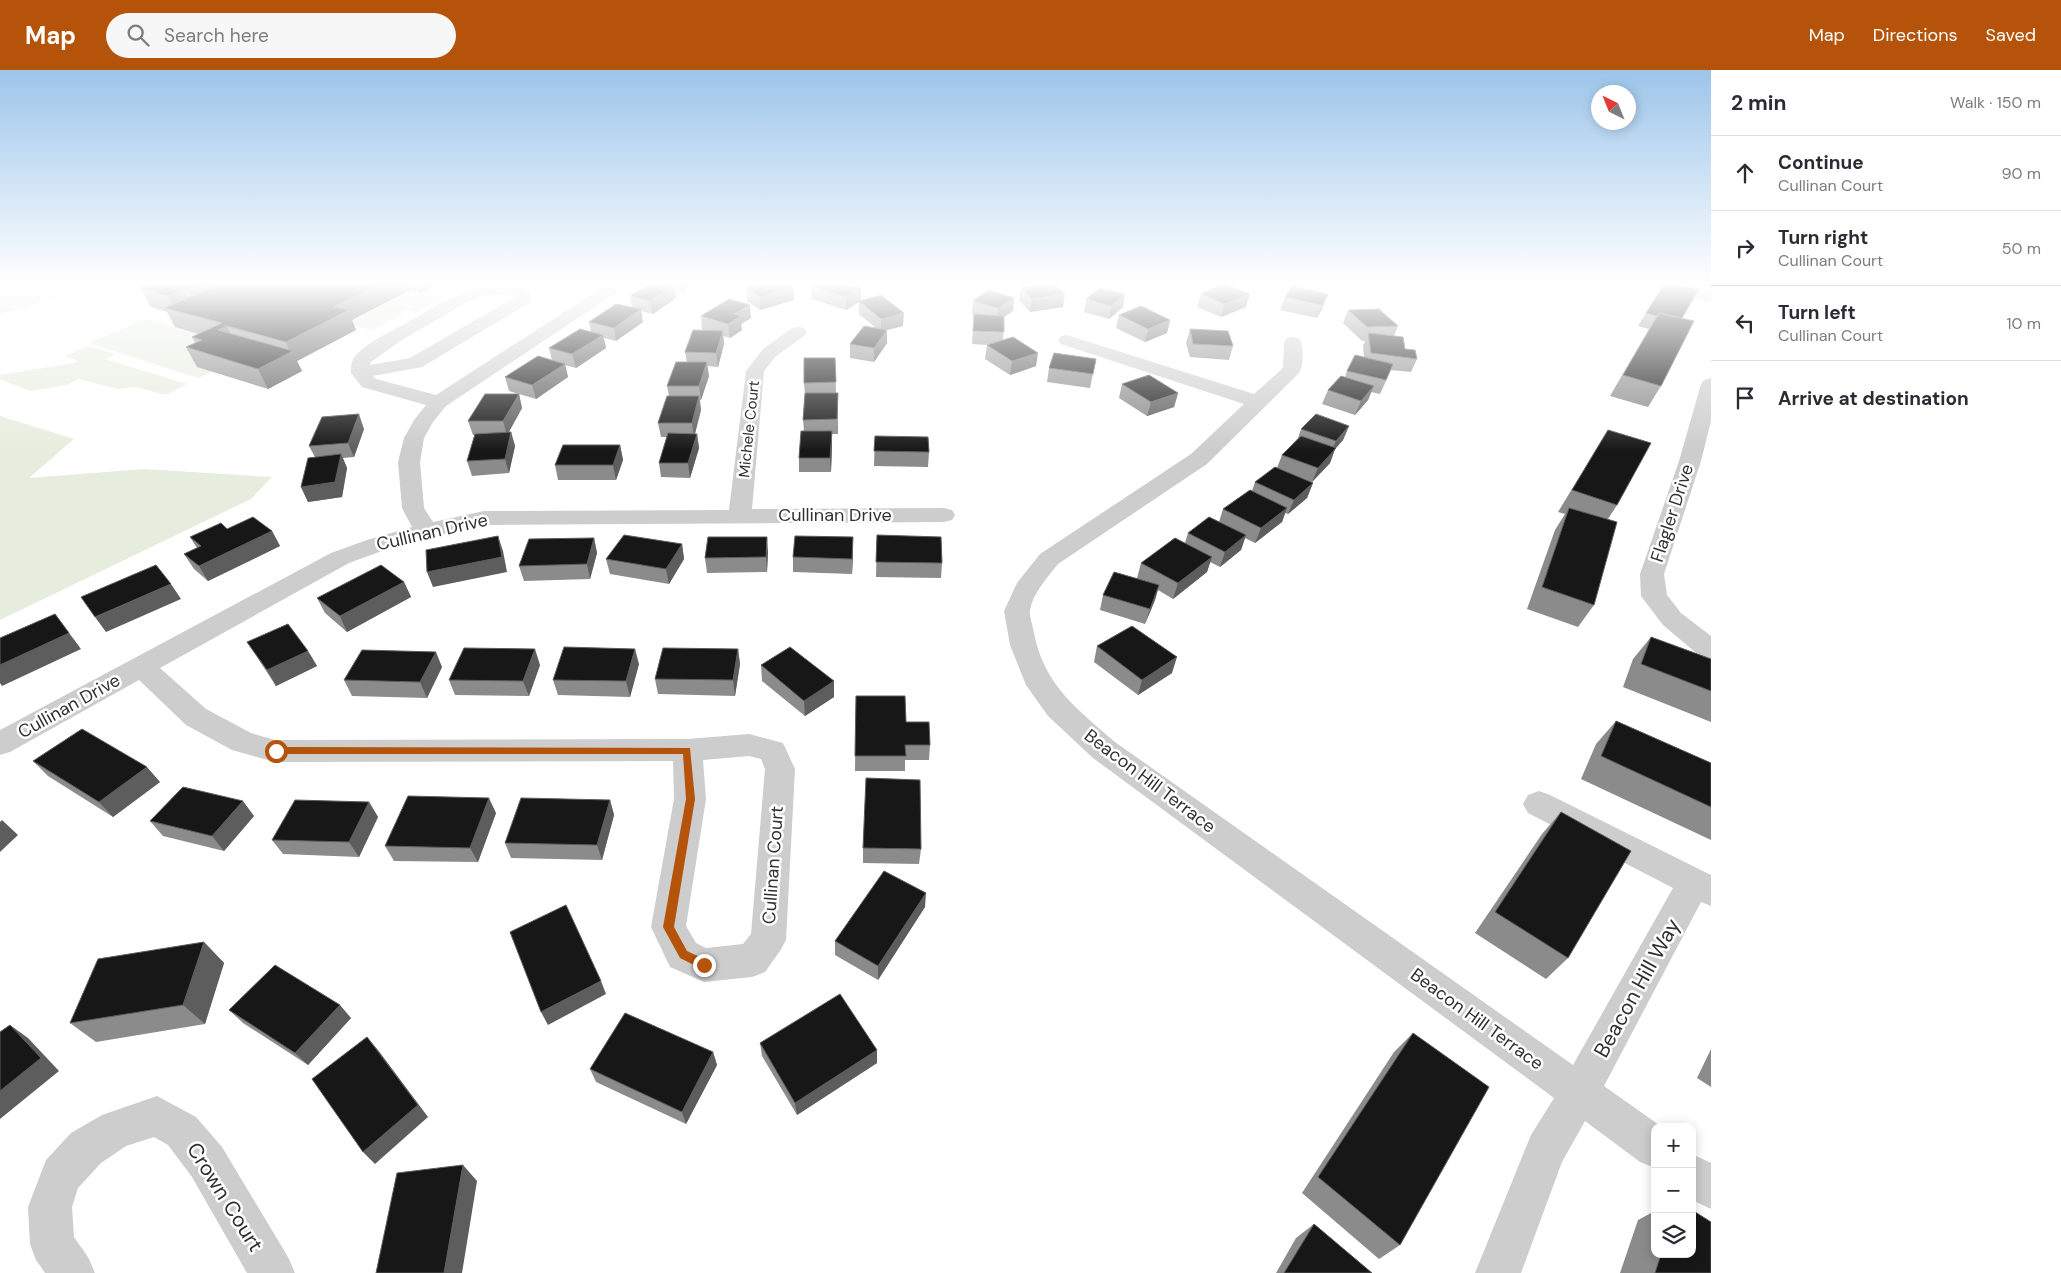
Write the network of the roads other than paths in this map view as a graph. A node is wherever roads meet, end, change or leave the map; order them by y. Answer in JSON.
{"nodes":[{"id":1,"x":391,"y":339,"type":"edge"},
{"id":2,"x":455,"y":339,"type":"edge"},
{"id":3,"x":532,"y":339,"type":"edge"},
{"id":4,"x":788,"y":339,"type":"edge"},
{"id":5,"x":1067,"y":340,"type":"dead end"},
{"id":6,"x":1293,"y":342,"type":"dead end"},
{"id":7,"x":360,"y":373,"type":"junction"},
{"id":8,"x":1711,"y":384,"type":"edge"},
{"id":9,"x":439,"y":402,"type":"junction"},
{"id":10,"x":1258,"y":402,"type":"junction"},
{"id":11,"x":1700,"y":464,"type":"edge"},
{"id":12,"x":740,"y":515,"type":"junction"},
{"id":13,"x":944,"y":515,"type":"dead end"},
{"id":14,"x":426,"y":530,"type":"junction"},
{"id":15,"x":1711,"y":650,"type":"edge"},
{"id":16,"x":140,"y":666,"type":"junction"},
{"id":17,"x":0,"y":744,"type":"edge"},
{"id":18,"x":687,"y":750,"type":"junction"},
{"id":19,"x":1538,"y":804,"type":"dead end"},
{"id":20,"x":1702,"y":887,"type":"edge"},
{"id":21,"x":1580,"y":1093,"type":"junction"},
{"id":22,"x":1651,"y":1145,"type":"edge"},
{"id":23,"x":1696,"y":1178,"type":"edge"},
{"id":24,"x":1711,"y":1188,"type":"edge"},
{"id":25,"x":72,"y":1273,"type":"edge"},
{"id":26,"x":272,"y":1273,"type":"edge"},
{"id":27,"x":1498,"y":1273,"type":"edge"}],
"edges":[{"from":1,"to":7,"type":"street"},
{"from":2,"to":7,"type":"street"},
{"from":3,"to":9,"type":"street"},
{"from":4,"to":12,"type":"street","name":"Michele Court"},
{"from":5,"to":10,"type":"street"},
{"from":6,"to":10,"type":"street","name":"Beacon Hill Terrace"},
{"from":7,"to":9,"type":"street"},
{"from":8,"to":11,"type":"street","name":"Flagler Drive"},
{"from":9,"to":14,"type":"street"},
{"from":10,"to":21,"type":"street","name":"Beacon Hill Terrace"},
{"from":11,"to":15,"type":"street","name":"Flagler Drive"},
{"from":12,"to":13,"type":"street","name":"Cullinan Drive"},
{"from":12,"to":14,"type":"street","name":"Cullinan Drive"},
{"from":14,"to":16,"type":"street","name":"Cullinan Drive"},
{"from":16,"to":17,"type":"street","name":"Cullinan Drive"},
{"from":16,"to":18,"type":"street","name":"Cullinan Court"},
{"from":18,"to":18,"type":"street","name":"Cullinan Court"},
{"from":19,"to":20,"type":"street","name":"Beacon Hill Way"},
{"from":20,"to":21,"type":"street","name":"Beacon Hill Way"},
{"from":21,"to":22,"type":"street","name":"Beacon Hill Terrace"},
{"from":21,"to":27,"type":"street","name":"Beacon Hill Way"},
{"from":23,"to":24,"type":"street"},
{"from":25,"to":26,"type":"street","name":"Crown Court"}]}
